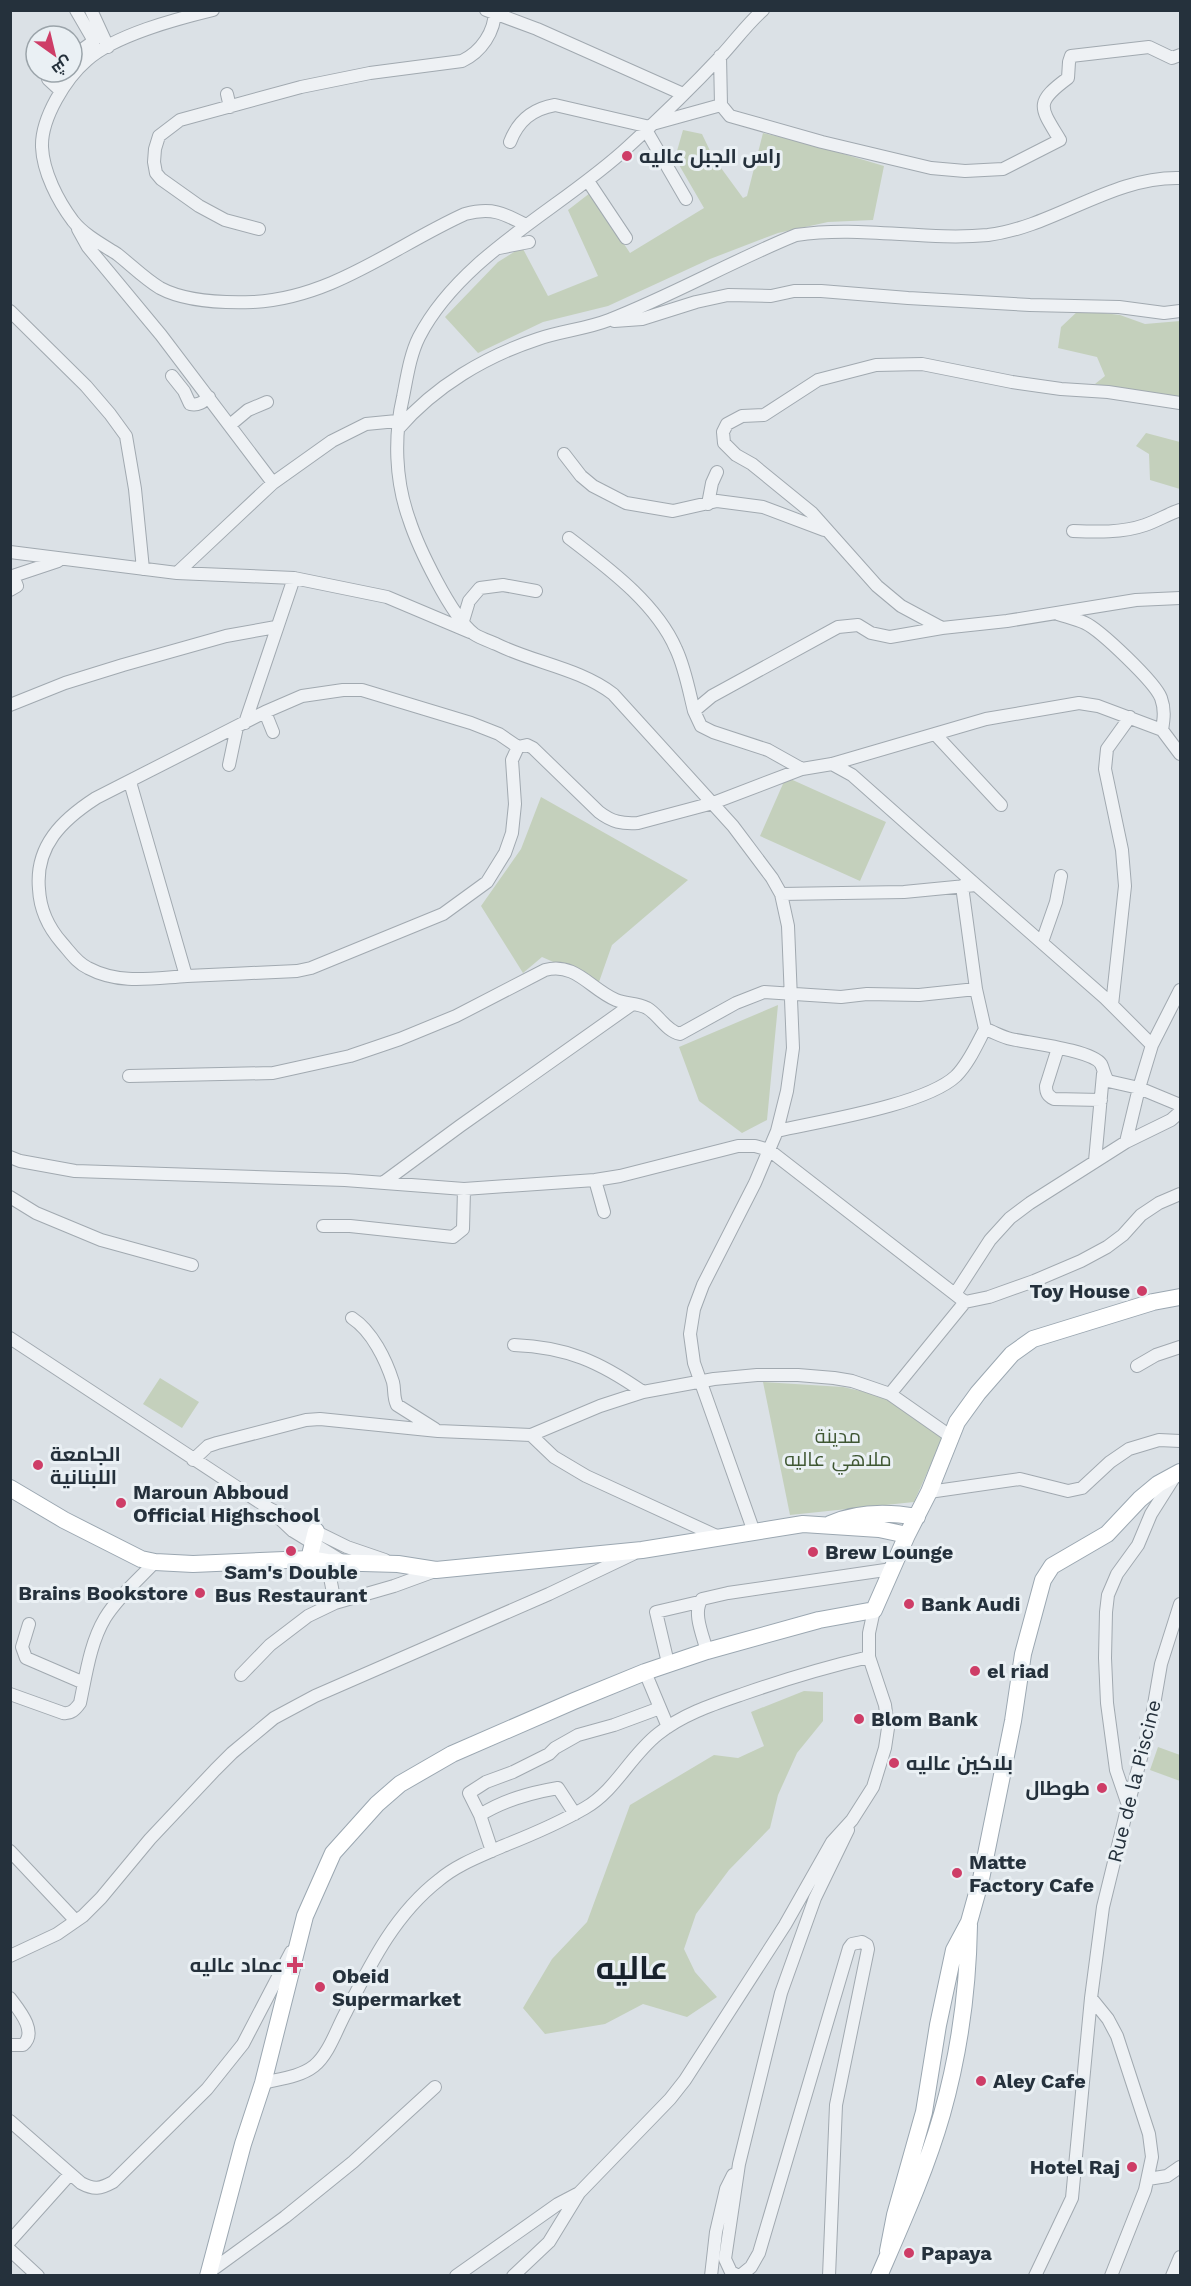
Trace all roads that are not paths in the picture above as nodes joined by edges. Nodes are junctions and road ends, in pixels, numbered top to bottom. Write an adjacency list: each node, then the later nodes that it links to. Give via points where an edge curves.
1 (76, 10): 7 (street, via 94,41)
2 (91, 10): 6 (street)
3 (213, 10): 6 (street)
4 (763, 10): 9 (street)
5 (492, 12): 12 (street); 21 (street, via 484,44 462,61 370,73 229,101 180,120 159,136 154,148 156,173 199,206 225,220)
6 (108, 47): 11 (street, via 87,60)
7 (84, 48)
8 (1180, 55): 13 (street, via 1172,58 1149,47 1071,56 1068,78 1048,93 1044,102 1044,114 1060,140 1003,169 931,168 730,116)
9 (720, 57): 12 (street); 13 (street)
10 (54, 84): 11 (street)
11 (62, 91): 19 (street, via 46,124 42,145 53,188)
12 (683, 94): 14 (street)
13 (722, 105): 14 (street)
14 (650, 127): 15 (street, via 555,105 525,119 516,127); 17 (street); 18 (street)
15 (510, 142)
16 (1180, 178): 27 (street, via 1098,196 1020,229 988,234 941,237 858,230 796,235)
17 (588, 181): 20 (street); 22 (street)
18 (686, 199)
19 (74, 223): 20 (street, via 159,287 177,295 227,302 256,302 329,285 465,214 482,209); 29 (street, via 88,247)
20 (526, 225): 24 (street)
21 (259, 230)
22 (626, 238)
23 (529, 242): 24 (street)
24 (498, 248): 33 (street, via 456,287 423,330 410,364)
25 (10, 311): 44 (street, via 86,386 126,436)
26 (1180, 311): 27 (street, via 794,291 771,296 728,295 642,319)
27 (606, 321): 33 (street, via 540,338 486,359)
28 (172, 376): 29 (street, via 190,404 200,404)
29 (209, 397): 32 (street)
30 (267, 402): 32 (street, via 248,410)
31 (1180, 403): 39 (street, via 1012,382 922,364 876,365 818,380 764,415 742,416 727,424 723,432 728,447 813,513)
32 (230, 425): 36 (street)
33 (398, 425): 36 (street, via 386,421 366,424 332,441); 52 (street, via 400,481 411,525 432,571)
34 (564, 454): 37 (street, via 587,481 626,504 674,512)
35 (717, 472): 37 (street)
36 (273, 483): 45 (street)
37 (708, 504): 39 (street, via 717,501 763,507)
38 (1180, 510): 40 (street, via 1131,529)
39 (828, 531): 54 (street, via 877,586 901,606)
40 (1073, 531)
41 (569, 538): 57 (street, via 612,571 665,628 677,651)
42 (10, 552): 43 (street)
43 (64, 559): 44 (street); 46 (street)
44 (143, 569): 45 (street)
45 (177, 573): 47 (street)
46 (12, 577): 48 (street, via 17,586)
47 (294, 578): 53 (street); 55 (street, via 387,597)
48 (10, 590)
49 (536, 591): 52 (street, via 503,585 480,588 469,601)
50 (1180, 598): 51 (street, via 1136,600)
51 (1054, 613): 54 (street); 61 (street, via 1085,623 1102,634 1146,678 1160,695)
52 (463, 621): 55 (street)
53 (276, 627): 56 (street, via 226,636 123,665); 60 (street)
54 (942, 628): 57 (street, via 890,637 858,625 838,627 712,696)
55 (474, 634): 70 (street, via 600,684 614,694)
56 (10, 705)
57 (694, 711): 68 (street, via 701,726 768,750)
58 (265, 712): 60 (street); 62 (street); 64 (street, via 302,696 362,690 471,723)
59 (1130, 717): 61 (street); 63 (street, via 1079,703 986,719); 82 (street, via 1107,749 1105,769 1122,850 1125,886)
60 (241, 725): 67 (street); 69 (street)
61 (1162, 730): 65 (street)
62 (273, 732)
63 (935, 734): 66 (street); 71 (street)
64 (518, 747): 70 (street, via 527,746 539,752 599,812 616,822 638,823); 77 (street, via 512,760 515,813 505,853 487,882 443,914 311,968)
65 (1180, 754)
66 (832, 764): 68 (street); 73 (street, via 852,775)
67 (229, 765)
68 (802, 769): 70 (street)
69 (130, 782): 77 (street); 77 (street, via 96,798 57,828 38,871 43,912 54,934 87,968 131,980)
70 (712, 803): 75 (street)
71 (1001, 804)
72 (1061, 876): 76 (street)
73 (976, 885): 74 (street); 76 (street)
74 (962, 886): 75 (street, via 904,892); 78 (street)
75 (781, 894): 80 (street, via 788,926)
76 (1042, 942): 82 (street)
77 (186, 976)
78 (976, 989): 80 (street, via 919,995); 83 (street)
79 (1180, 990): 84 (street)
80 (790, 995): 81 (street, via 764,992 752,996 680,1034 649,1009); 92 (street, via 793,1048)
81 (631, 1005): 87 (street, via 614,999 571,971 555,967 456,1016 350,1056 273,1074); 98 (street)
82 (1112, 1005): 84 (street)
83 (985, 1029): 85 (street); 92 (street, via 965,1065 938,1090 869,1111)
84 (1152, 1045): 88 (street)
85 (1058, 1047): 86 (street, via 1093,1057 1101,1064); 89 (street, via 1046,1086 1049,1097)
86 (1103, 1074): 88 (street, via 1108,1081); 89 (street)
87 (129, 1076)
88 (1139, 1088): 90 (street); 93 (street)
89 (1101, 1100): 96 (street)
90 (1180, 1105)
91 (1180, 1113): 93 (street)
92 (777, 1131): 94 (street)
93 (1126, 1142): 96 (street)
94 (769, 1150): 97 (street, via 738,1146); 106 (street); 112 (street, via 694,1309 690,1334)
95 (10, 1157): 98 (street, via 75,1171)
96 (1095, 1161): 106 (street, via 1010,1218 990,1240)
97 (595, 1180): 99 (street); 102 (street)
98 (384, 1182): 99 (street)
99 (464, 1189): 103 (street, via 463,1229 453,1237)
100 (1180, 1194): 106 (street, via 1141,1215 1107,1248 989,1297)
101 (10, 1197): 104 (street, via 36,1213 100,1240)
102 (604, 1212)
103 (323, 1226)
104 (192, 1265)
105 (1180, 1297): 117 (main road, via 1095,1319 1027,1343 984,1386)
106 (960, 1298): 114 (street)
107 (352, 1318): 115 (street, via 365,1328 377,1348 392,1378 397,1405)
108 (10, 1338): 119 (street)
109 (514, 1345): 113 (street, via 573,1353)
110 (1180, 1347): 111 (street)
111 (1137, 1366)
112 (700, 1382): 113 (street); 114 (street, via 798,1375 852,1381); 125 (street)
113 (643, 1392): 116 (street)
114 (890, 1394): 117 (street)
115 (438, 1431): 116 (street); 119 (street, via 306,1420 208,1446)
116 (531, 1435): 127 (street, via 554,1457 586,1476)
117 (950, 1436): 122 (main road)
118 (1180, 1441): 122 (street, via 1159,1440 1129,1449 1082,1488 1068,1491 1011,1479)
119 (193, 1460): 128 (street, via 270,1509)
120 (1179, 1472): 151 (street, via 1151,1514 1138,1545 1108,1595 1107,1703 1116,1770); 158 (main road, via 1140,1499 1107,1533 1052,1566 1043,1580 1023,1654 997,1806)
121 (10, 1488): 130 (main road, via 125,1552)
122 (929, 1492): 123 (main road)
123 (917, 1517): 124 (main road); 126 (main road)
124 (880, 1521): 125 (main road, via 844,1518 829,1524); 126 (main road)
125 (754, 1532): 127 (main road)
126 (907, 1535): 134 (main road)
127 (722, 1539): 129 (main road)
128 (313, 1544): 130 (main road, via 193,1564); 131 (main road); 132 (street); 133 (street, via 346,1546)
129 (642, 1550): 135 (main road); 157 (street, via 274,1718 232,1753)
130 (155, 1562): 147 (street, via 105,1619)
131 (327, 1562): 132 (main road); 137 (street)
132 (346, 1563): 133 (main road)
133 (398, 1564): 135 (main road)
134 (892, 1569): 136 (street, via 728,1593); 139 (main road)
135 (436, 1570): 137 (street)
136 (699, 1602): 142 (street); 144 (street, via 656,1612)
137 (335, 1603): 146 (street, via 286,1632)
138 (1180, 1604): 141 (street, Rue de la Piscine)
139 (874, 1610): 142 (main road, via 819,1620); 143 (street, via 868,1633)
140 (30, 1624): 147 (street, via 22,1647 26,1658)
141 (1176, 1630): 151 (street, Rue de la Piscine, via 1161,1664 1151,1722)
142 (707, 1651): 144 (main road)
143 (869, 1657): 150 (street, via 784,1679 704,1707); 154 (street, via 885,1705 888,1728 873,1787)
144 (668, 1663): 145 (main road)
145 (645, 1672): 149 (street); 159 (main road, via 452,1754 400,1784 333,1853)
146 (241, 1675)
147 (84, 1683): 148 (street, via 80,1703 69,1713)
148 (10, 1694)
149 (660, 1708): 150 (street); 153 (street, via 578,1735 540,1759 486,1782 469,1793)
150 (668, 1727): 152 (street, via 642,1748 604,1794)
151 (1128, 1805): 162 (street, Rue de la Piscine, via 1103,1907)
152 (575, 1814): 153 (street, via 558,1788 499,1804); 156 (street)
153 (480, 1815): 156 (street)
154 (852, 1820): 169 (street, via 815,1898 781,1993); 173 (street, via 832,1842 785,1925 685,2080)
155 (10, 1851): 157 (street)
156 (492, 1851): 166 (street, via 439,1880 398,1920 319,2061 302,2073)
157 (76, 1921): 160 (street)
158 (969, 1922): 163 (main road, via 954,1950); 164 (main road)
159 (298, 1938): 166 (main road); 171 (street, via 243,2044 187,2110 101,2189 90,2188)
160 (10, 1956)
161 (10, 1998): 165 (street, via 29,2033 23,2045)
162 (1091, 1998): 172 (street, via 1113,2027 1136,2091 1151,2145); 185 (street, Rue de la Piscine, via 1072,2198)
163 (938, 2025): 164 (main road); 177 (main road, via 924,2112)
164 (959, 2027): 177 (main road, via 942,2114)
165 (10, 2044)
166 (263, 2083): 178 (main road)
167 (435, 2086): 178 (street, via 352,2162)
168 (10, 2121): 171 (street)
169 (739, 2164): 182 (street, via 726,2189); 183 (street, via 725,2259 731,2272)
170 (1180, 2168): 172 (street, via 1167,2176)
171 (70, 2174): 174 (street)
172 (1148, 2179): 186 (street)
173 (579, 2193): 180 (street); 181 (street, via 549,2242)
174 (10, 2241)
175 (10, 2250): 179 (street)
176 (1180, 2257): 187 (street)
177 (885, 2266)
178 (208, 2274)
179 (38, 2276)
180 (456, 2276)
181 (513, 2276)
182 (711, 2276)
183 (740, 2276): 184 (street, via 759,2253 849,1948 862,1941 868,1949 836,2105)
184 (829, 2276)
185 (1035, 2276)
186 (1111, 2276)
187 (1172, 2276)

